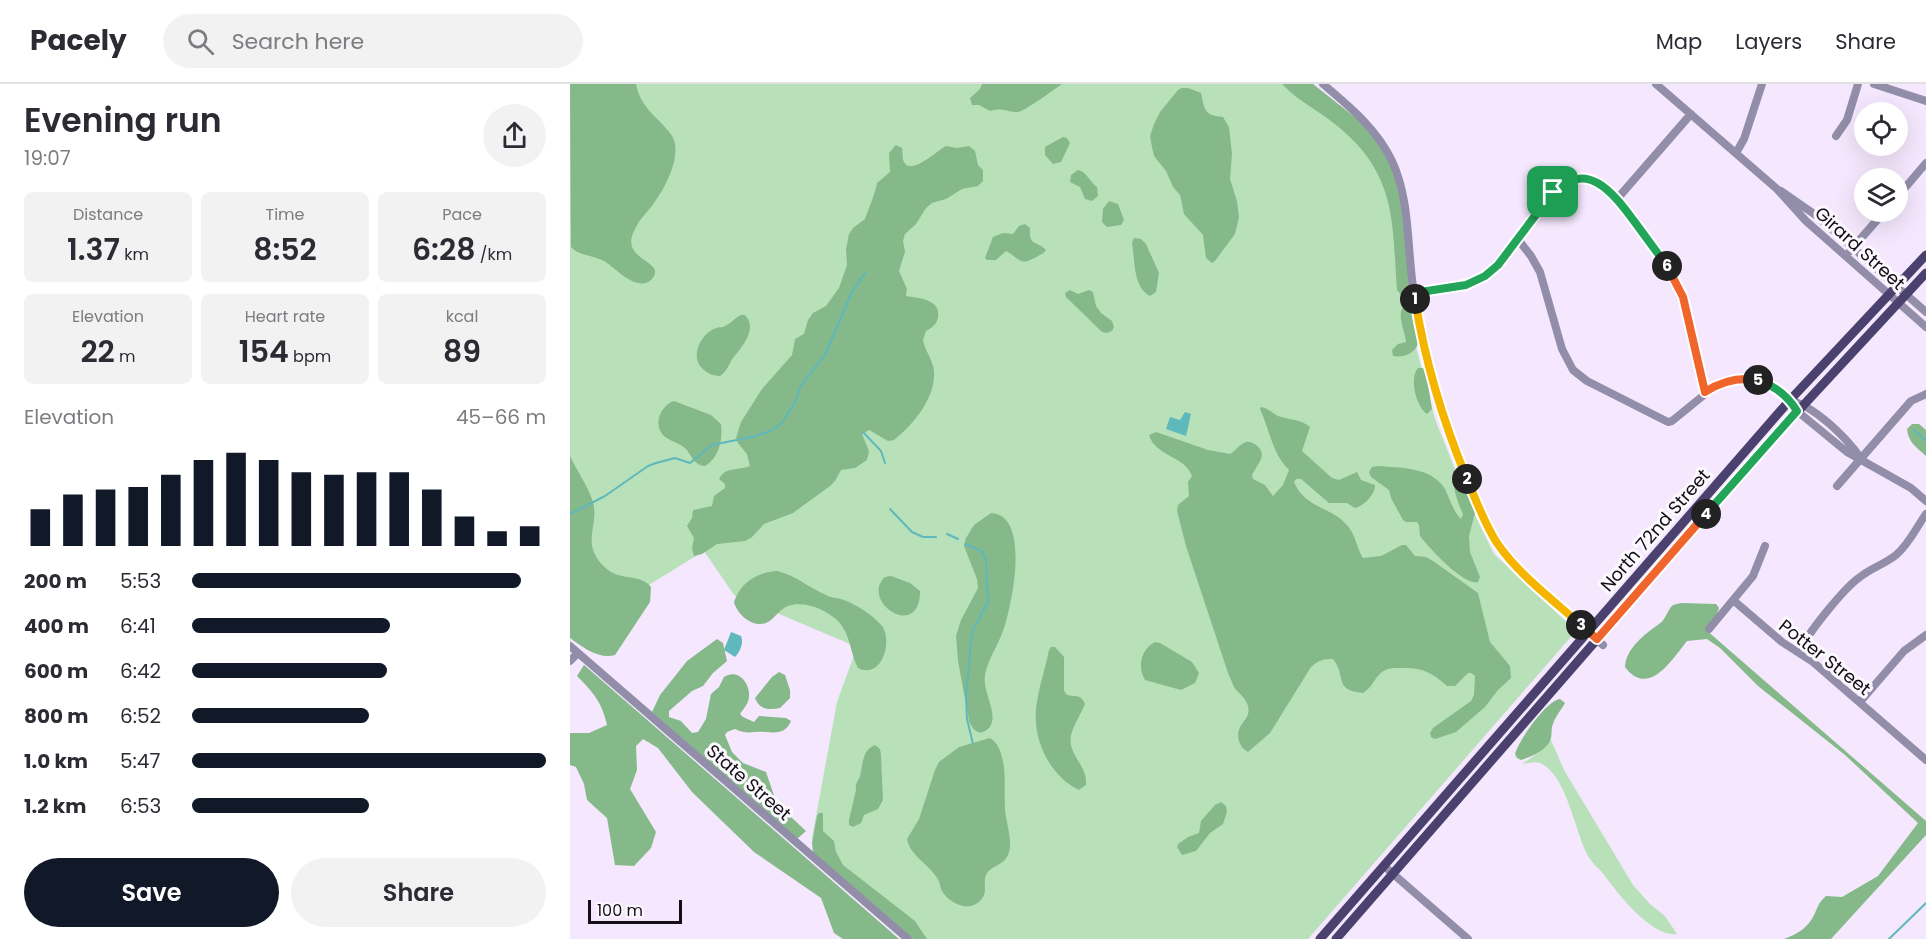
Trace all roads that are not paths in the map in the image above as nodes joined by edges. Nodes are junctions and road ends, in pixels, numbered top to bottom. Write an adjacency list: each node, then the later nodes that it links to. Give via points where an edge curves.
1 (1323, 84): 21 (street, via 1368,125 1393,162 1405,209)
2 (1762, 84): 9 (street)
3 (1858, 84): 8 (street, via 1847,120)
4 (1874, 84): 6 (street)
5 (1661, 85): 7 (street, Girard Street)
6 (1926, 101)
7 (1690, 114): 9 (street, Girard Street); 13 (street)
8 (1836, 136)
9 (1736, 153): 12 (street, Girard Street)
10 (1926, 163): 11 (street)
11 (1908, 184)
12 (1777, 189): 16 (street, Girard Street, via 1807,208); 18 (street, Girard Street)
13 (1617, 199): 15 (street, via 1591,180 1569,181 1553,192); 27 (street, via 1679,287)
14 (1875, 222): 16 (street)
15 (1517, 238): 21 (street, via 1498,265 1479,280); 27 (street, via 1540,272 1562,349 1573,370 1666,422)
16 (1853, 248): 18 (street); 20 (street, Girard Street)
17 (1926, 255): 20 (main road, North 72nd Street)
18 (1846, 256): 23 (street, Girard Street)
19 (1926, 273): 22 (main road, North 72nd Street)
20 (1898, 286): 22 (street, Girard Street); 23 (main road, North 72nd Street)
21 (1414, 293): 38 (street, via 1436,398 1489,530 1514,564)
22 (1906, 294): 24 (main road, North 72nd Street); 25 (street, Girard Street)
23 (1890, 295): 24 (street, Girard Street); 29 (main road, North 72nd Street)
24 (1899, 303): 26 (street, Girard Street); 30 (main road, North 72nd Street)
25 (1926, 312)
26 (1926, 327)
27 (1705, 392): 29 (street, via 1730,381 1749,379 1771,386)
28 (1925, 394): 31 (street, via 1911,401)
29 (1790, 400): 30 (street); 38 (main road, North 72nd Street)
30 (1800, 407): 31 (street, via 1838,446); 40 (main road, North 72nd Street)
31 (1861, 459): 32 (street); 33 (street)
32 (1837, 486)
33 (1926, 501)
34 (1926, 514): 42 (street, via 1896,555 1851,585 1807,636)
35 (1765, 546): 36 (street, via 1753,576)
36 (1733, 600): 37 (street); 42 (street, Potter Street)
37 (1709, 629)
38 (1589, 632): 40 (street); 47 (main road, North 72nd Street)
39 (1926, 635): 45 (street, via 1904,651)
40 (1600, 642): 48 (main road, North 72nd Street)
41 (570, 646): 43 (street, State Street)
42 (1799, 652): 45 (street, Potter Street)
43 (578, 653): 44 (street); 49 (street, State Street)
44 (570, 661)
45 (1860, 702): 46 (street, Potter Street)
46 (1926, 760)
47 (1384, 866): 48 (street); 50 (main road, North 72nd Street)
48 (1393, 874): 51 (main road, North 72nd Street); 52 (street)
49 (908, 939)
50 (1320, 939)
51 (1336, 939)
52 (1468, 939)

